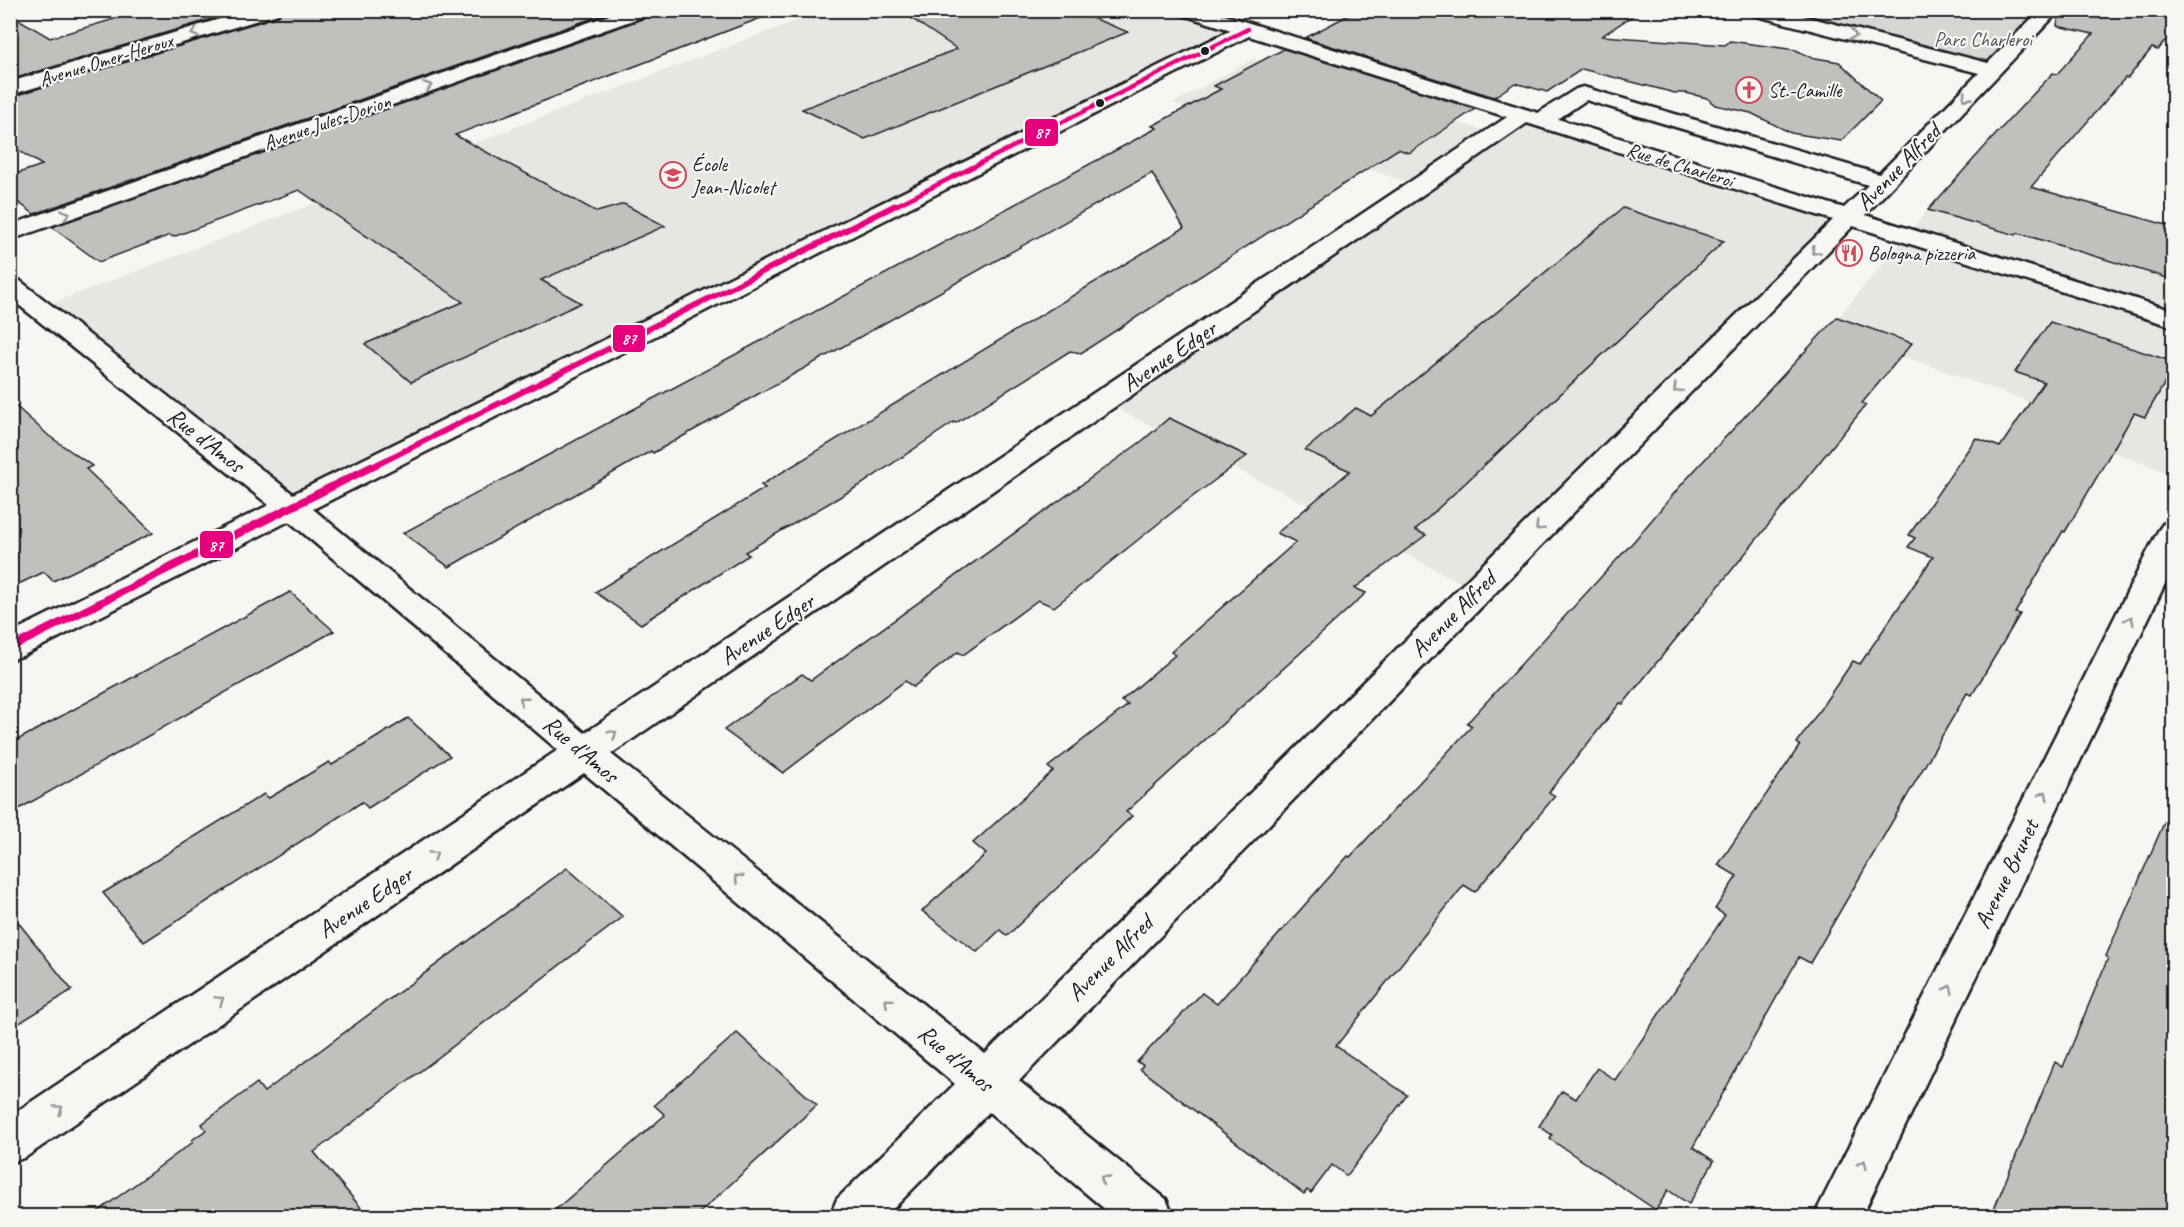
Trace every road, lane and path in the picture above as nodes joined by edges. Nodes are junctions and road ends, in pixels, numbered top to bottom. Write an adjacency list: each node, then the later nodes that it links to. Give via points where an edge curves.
1 (271, 10): 8 (street, Avenue Omer-Heroux, one-way to 8)
2 (643, 10): 12 (street, Avenue Jules-Dorion, one-way to 2)
3 (1187, 10): 6 (street, Rue de Charleroi)
4 (1756, 10): 7 (street, one-way to 7)
5 (2051, 10): 7 (street, Avenue Alfred)
6 (1248, 29): 9 (street, Rue de Charleroi); 15 (street)
7 (1992, 70): 10 (street, Avenue Alfred, one-way to 10)
8 (10, 88)
9 (1532, 119): 10 (street, Avenue Edger, via 1583,93); 11 (street, Rue de Charleroi); 18 (street, Avenue Edger, one-way to 9)
10 (1883, 182): 11 (street, Avenue Alfred)
11 (1849, 217): 14 (street, Rue de Charleroi); 19 (street, Avenue Alfred, one-way to 19)
12 (10, 233)
13 (10, 285): 15 (street, Rue d'Amos)
14 (2174, 319)
15 (293, 508): 17 (street); 18 (street, Rue d'Amos, one-way to 15)
16 (2174, 531): 23 (street, Avenue Brunet, one-way to 16)
17 (10, 648)
18 (585, 753): 19 (street, Rue d'Amos, one-way to 18); 20 (street, Avenue Edger, one-way to 18)
19 (986, 1083): 21 (street, Avenue Alfred); 22 (street, Rue d'Amos, one-way to 19)
20 (10, 1142)
21 (854, 1216)
22 (1149, 1216)
23 (1838, 1216)

